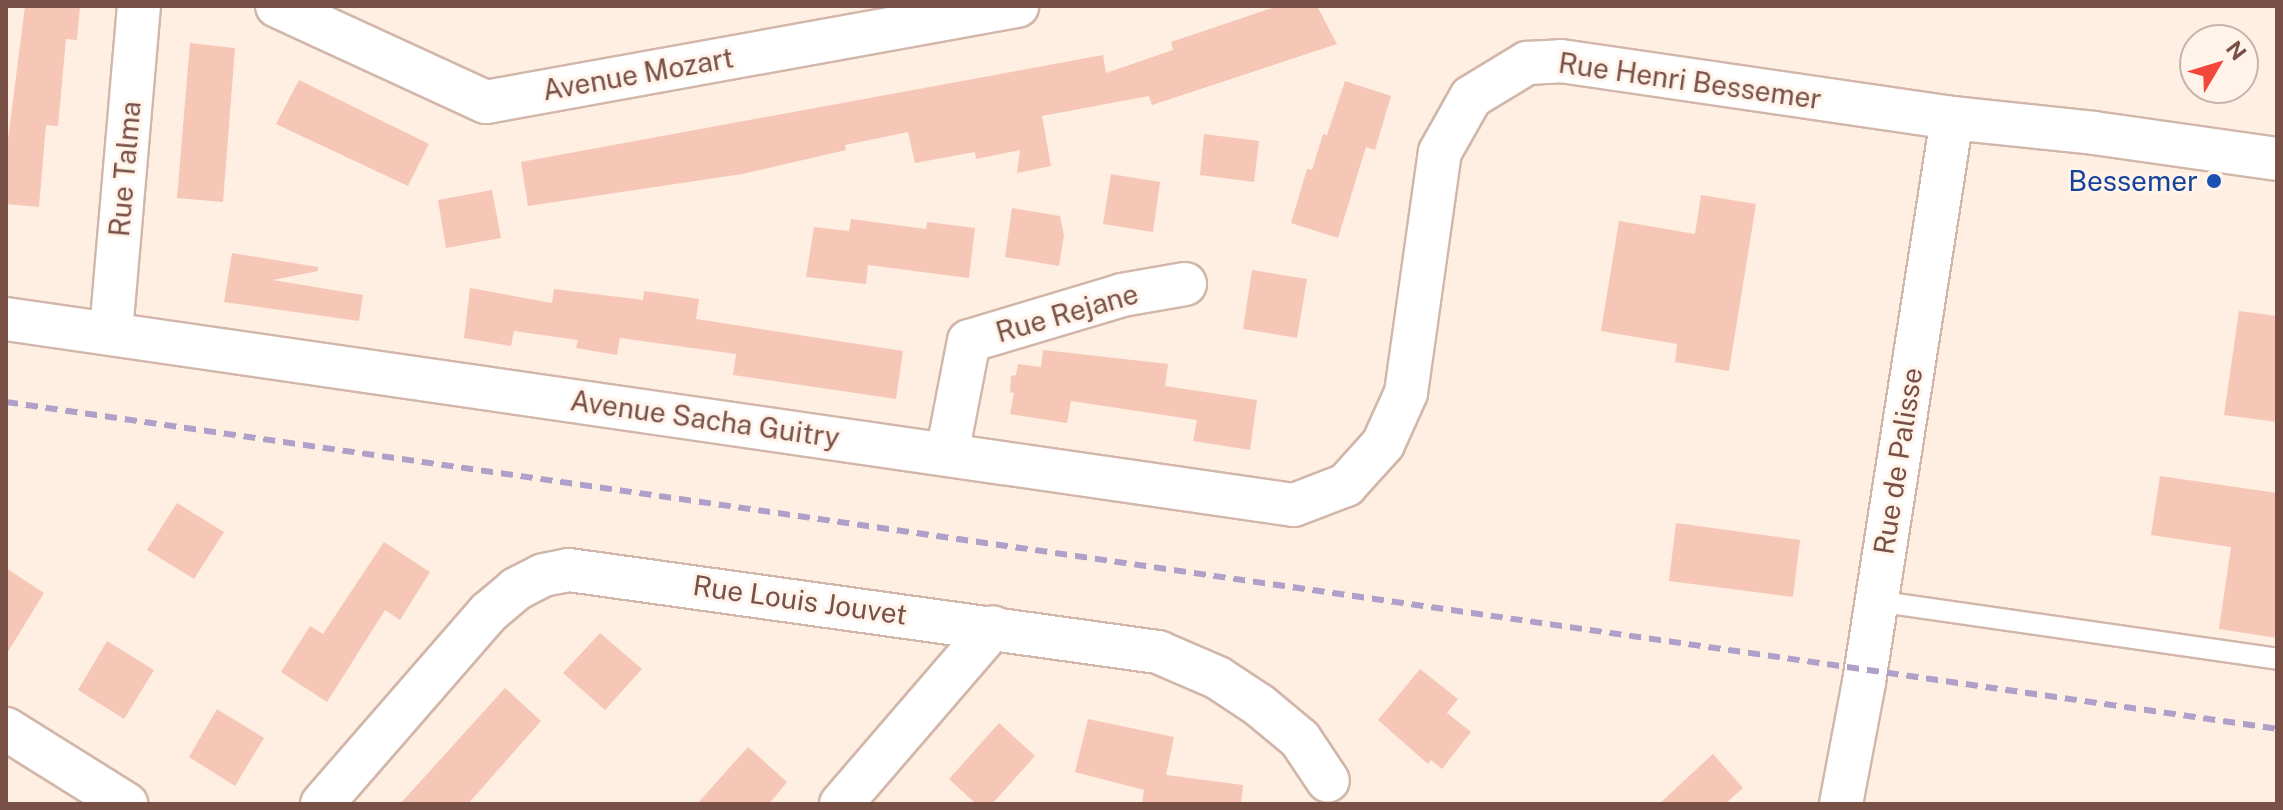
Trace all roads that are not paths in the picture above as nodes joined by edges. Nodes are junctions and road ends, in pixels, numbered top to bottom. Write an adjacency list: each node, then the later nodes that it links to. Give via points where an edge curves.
1 (139, 6): 8 (street, Rue Talma)
2 (277, 6): 3 (street, Avenue Mozart, via 486,102)
3 (995, 8)
4 (1952, 118): 5 (street, Rue Henri Bessemer); 9 (street, Rue Henri Bessemer, via 1561,61 1527,63 1471,97 1440,152 1406,393); 11 (street, Rue de Palisse)
5 (2277, 159)
6 (1185, 284): 10 (street, Rue Rejane, via 1122,295 969,341)
7 (6, 319): 8 (street, Avenue Sacha Guitry)
8 (111, 332): 10 (street, Avenue Sacha Guitry)
9 (1383, 444): 10 (street, Avenue Sacha Guitry, via 1346,485 1294,505)
10 (947, 454)
11 (1876, 601): 13 (lane); 19 (street, Rue de Palisse)
12 (993, 627): 15 (street, Rue Louis Jouvet, via 1158,652 1218,678 1300,739); 17 (street, Rue Louis Jouvet, via 605,573 569,570 543,575 489,612); 18 (street)
13 (2277, 659)
14 (6, 729): 16 (street)
15 (1328, 781)
16 (126, 804)
17 (322, 804)
18 (841, 804)
19 (1841, 804)

